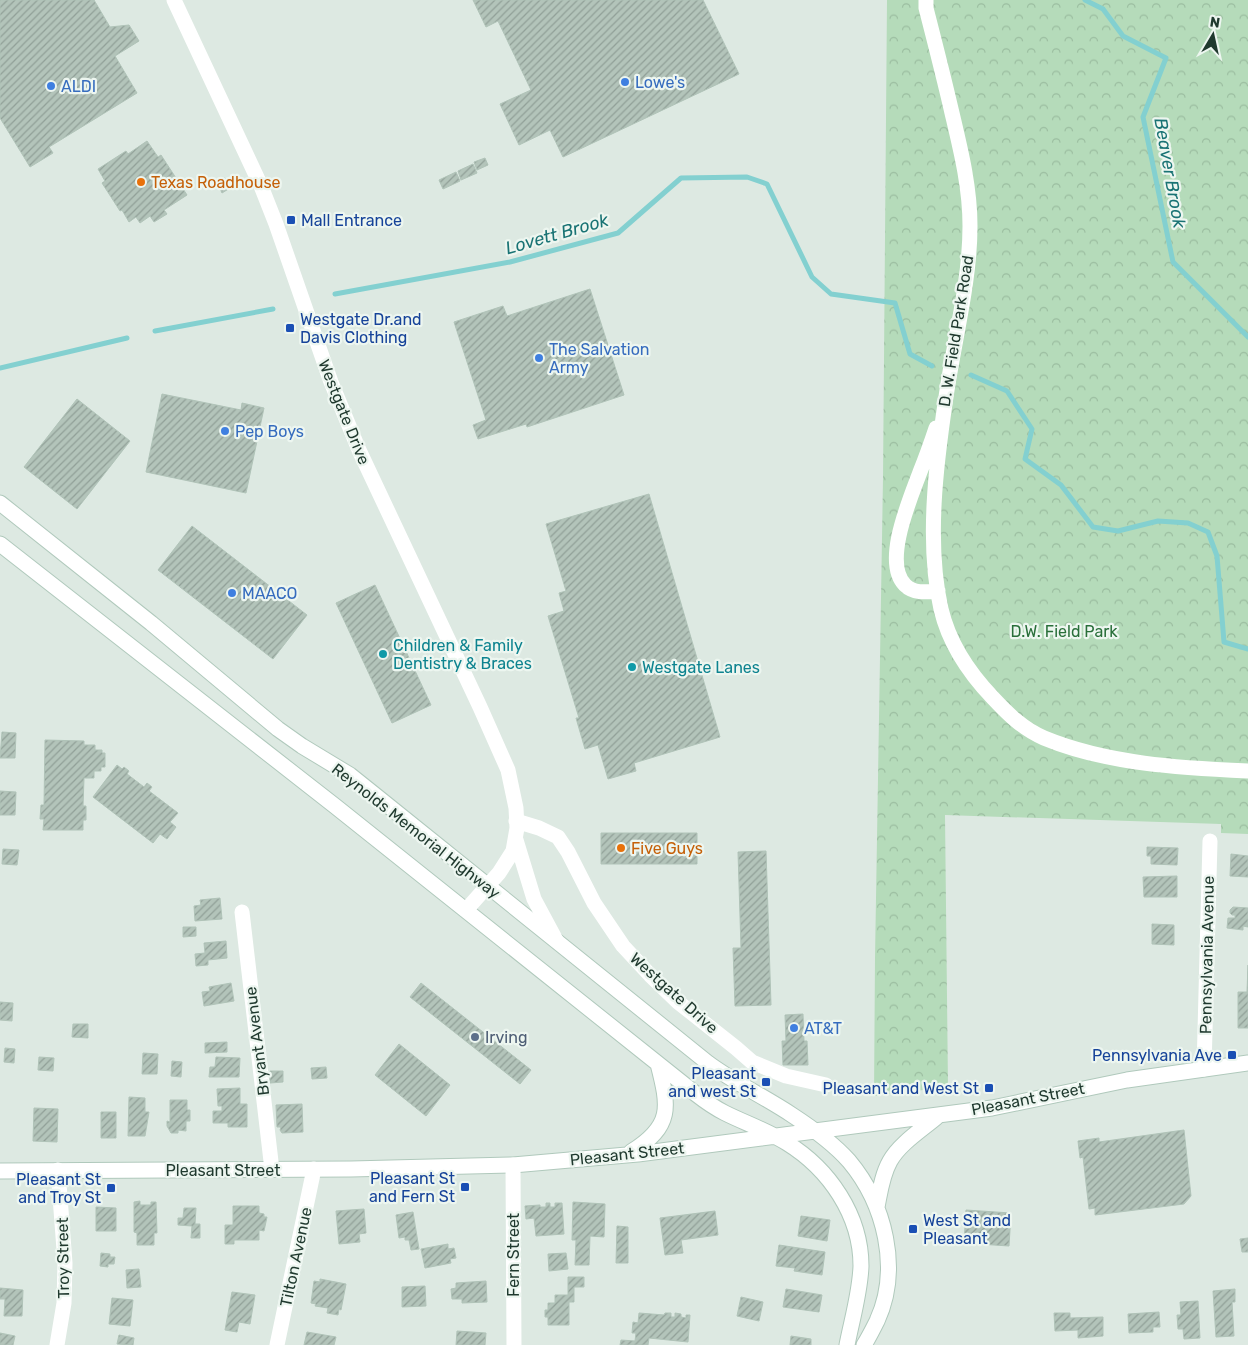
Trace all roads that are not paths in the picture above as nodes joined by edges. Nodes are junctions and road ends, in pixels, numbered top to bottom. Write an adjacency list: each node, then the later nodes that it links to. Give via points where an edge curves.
1 (174, 0): 8 (street, Westgate Drive, via 261,186 330,382 358,450 504,758 514,795)
2 (926, 0): 3 (street, D. W. Field Park Road, via 964,162 969,205 967,268)
3 (946, 393): 6 (street, D. W. Field Park Road, via 935,516); 6 (street, via 906,509 897,554 897,566 905,585 920,592)
4 (0, 503): 11 (street, Reynolds Memorial Highway, via 278,729 350,775)
5 (0, 544): 12 (street, Reynolds Memorial Highway)
6 (938, 590): 7 (street, D. W. Field Park Road, via 947,627 982,686 1014,720 1042,737 1079,750 1136,762)
7 (1248, 771)
8 (516, 821): 9 (street, Westgate Drive); 18 (street, Westgate Drive, via 558,837 614,933 636,961 678,1002 752,1062 786,1076)
9 (516, 840): 11 (street, Westgate Drive, via 504,867); 14 (street, via 534,899)
10 (1210, 841): 17 (street, Pennsylvania Avenue)
11 (488, 886): 12 (street, Westgate Drive); 14 (street, Reynolds Memorial Highway)
12 (466, 910): 16 (street, Reynolds Memorial Highway)
13 (242, 912): 26 (street, Bryant Avenue)
14 (557, 942): 20 (street, Reynolds Memorial Highway, via 708,1063)
15 (1248, 1063): 17 (street, Pleasant Street)
16 (658, 1064): 21 (street, Reynolds Memorial Highway, via 710,1104); 22 (street, via 665,1093 664,1118 651,1139)
17 (1204, 1069): 19 (street, Pleasant Street)
18 (826, 1085)
19 (938, 1115): 20 (street, Pleasant Street); 28 (street, via 890,1161)
20 (814, 1131): 21 (street, Pleasant Street); 28 (street, Reynolds Memorial Highway, via 849,1161)
21 (774, 1136): 22 (street, Pleasant Street); 32 (street, Reynolds Memorial Highway, via 804,1155 823,1174 841,1197 853,1222 860,1252 860,1274)
22 (628, 1154): 23 (street, Pleasant Street)
23 (512, 1165): 24 (street, Pleasant Street); 31 (street, Fern Street)
24 (314, 1169): 26 (street, Pleasant Street); 30 (street, Tilton Avenue)
25 (58, 1170): 26 (street, Pleasant Street); 27 (street, Pleasant Street); 29 (street, Troy Street, via 65,1273)
26 (272, 1170)
27 (0, 1171)
28 (877, 1207): 33 (street, Reynolds Memorial Highway, via 886,1239 888,1279 880,1314)
29 (57, 1345)
30 (277, 1345)
31 (514, 1345)
32 (847, 1345)
33 (864, 1345)

